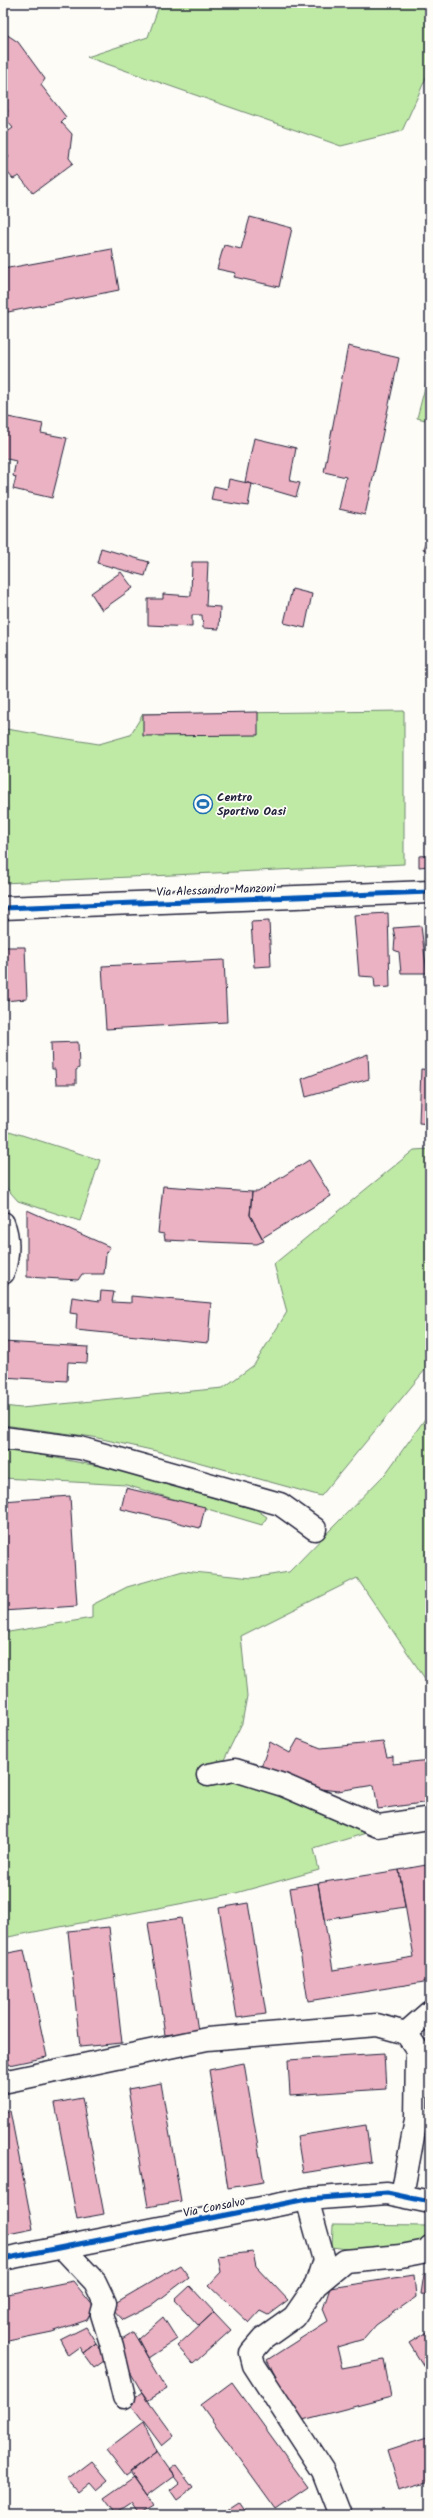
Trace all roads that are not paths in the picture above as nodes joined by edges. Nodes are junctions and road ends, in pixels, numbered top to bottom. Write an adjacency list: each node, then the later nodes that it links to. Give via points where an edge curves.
1 (430, 892): 2 (street, Via Alessandro Manzoni)
2 (3, 908)
3 (3, 1224): 4 (street, via 6,1230 8,1255)
4 (3, 1273)
5 (3, 1438): 6 (street, via 80,1448 280,1504)
6 (315, 1529)
7 (208, 1775): 8 (street, via 235,1770 283,1786 378,1826)
8 (430, 1818)
9 (430, 2012): 10 (street)
10 (406, 2033): 11 (street, via 377,2025 207,2039); 12 (street, via 417,2049 416,2120)
11 (3, 2082)
12 (402, 2195): 13 (street, Via Consalvo, via 387,2193); 14 (street, Via Consalvo)
13 (307, 2199): 16 (street, Via Consalvo); 18 (street, via 324,2260)
14 (430, 2202)
15 (430, 2247): 18 (street, via 427,2251 401,2256 345,2260)
16 (63, 2248): 17 (street, Via Consalvo); 19 (street, via 95,2282 105,2303 96,2318 112,2346)
17 (3, 2259)
18 (316, 2285): 20 (street, via 294,2317 263,2339 252,2352 254,2365 323,2471)
19 (124, 2397)
20 (340, 2515)

